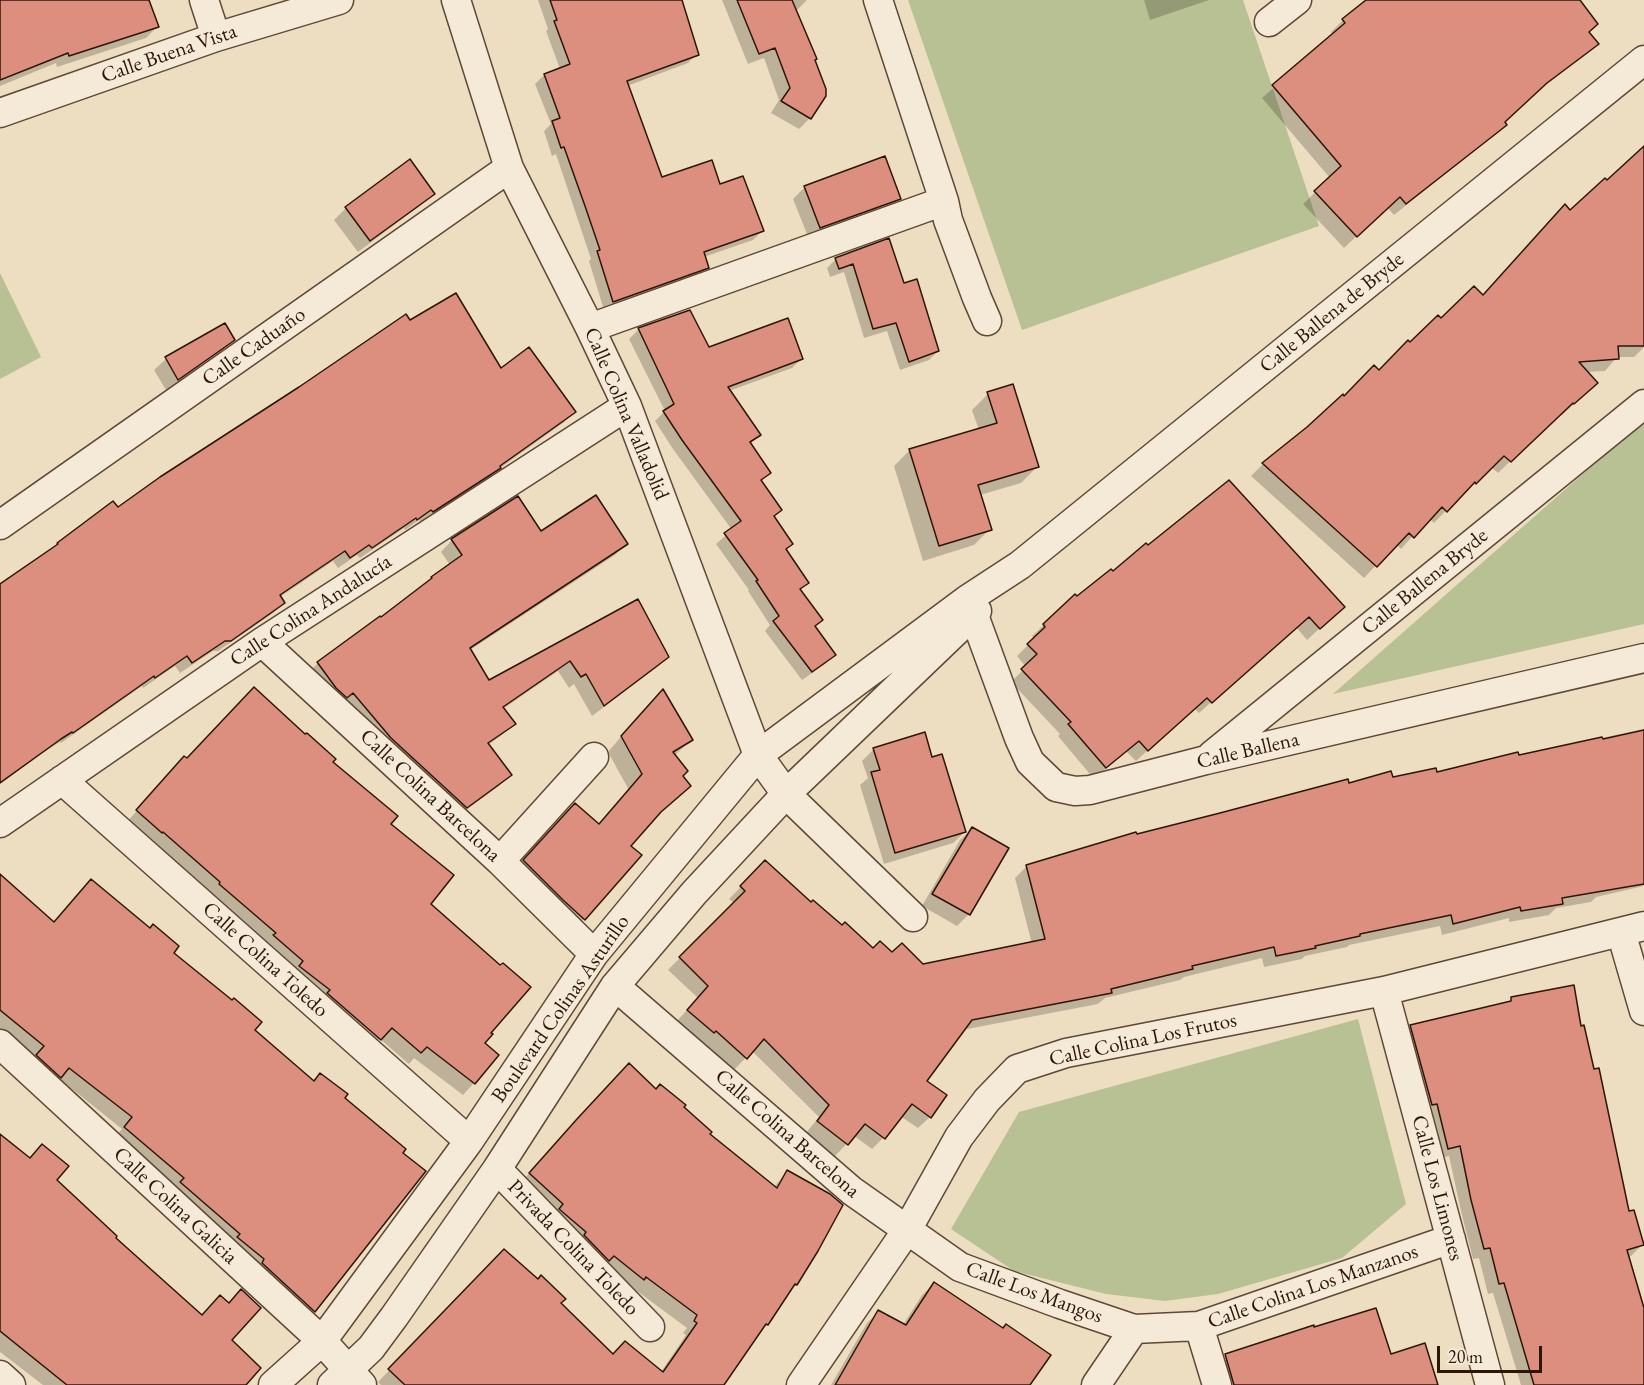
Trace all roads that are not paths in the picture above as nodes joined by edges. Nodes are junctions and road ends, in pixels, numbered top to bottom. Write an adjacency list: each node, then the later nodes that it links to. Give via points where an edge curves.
1 (204, 0): 7 (street)
2 (339, 0): 7 (street, Calle Buena Vista)
3 (456, 0): 10 (street, Calle Colina Valladolid)
4 (878, 0): 11 (street)
5 (1297, 0): 6 (street)
6 (1269, 22)
7 (216, 37): 9 (street, Calle Buena Vista)
8 (1644, 60): 17 (street, Calle Ballena de Bryde)
9 (0, 113)
10 (509, 168): 13 (street, Calle Colina Valladolid); 16 (street, Calle Caduaño)
11 (944, 201): 12 (street); 13 (street)
12 (987, 321)
13 (590, 328): 15 (street, Calle Colina Valladolid)
14 (1644, 404): 22 (street, Calle Ballena Bryde)
15 (627, 406): 18 (street, Calle Colina Andalucía); 20 (street, Calle Colina Valladolid)
16 (0, 525)
17 (970, 607): 20 (street, Boulevard Colinas Asturillo); 22 (street, Calle Ballena, via 1030,762 1056,787 1090,790); 24 (street, Boulevard Colinas Asturillo)
18 (262, 642): 23 (street, Calle Colina Andalucía); 26 (street, Calle Colina Barcelona)
19 (1644, 658): 22 (street, Calle Ballena)
20 (758, 755): 24 (street, Calle Colina Valladolid); 29 (street, Boulevard Colinas Asturillo)
21 (594, 757): 26 (street)
22 (1206, 760)
23 (62, 780): 25 (street, Calle Colina Andalucía); 34 (street, Calle Colina Toledo)
24 (786, 794): 27 (street, Calle Colina Valladolid); 30 (street, Boulevard Colinas Asturillo, via 694,892)
25 (0, 823)
26 (500, 861): 29 (street, Calle Colina Barcelona)
27 (913, 917)
28 (1632, 929): 31 (street, Calle Colina Los Frutos); 32 (street)
29 (594, 954): 34 (street, Boulevard Colinas Asturillo)
30 (615, 986): 35 (street, Boulevard Colinas Asturillo); 36 (street, Calle Colina Barcelona, via 852,1191)
31 (1384, 991): 36 (street, Calle Colina Los Frutos, via 1066,1053 1017,1069 959,1137); 37 (street, Calle Los Limones)
32 (1644, 1011)
33 (0, 1044): 41 (street, Calle Colina Galicia)
34 (469, 1141): 41 (street, Boulevard Colinas Asturillo)
35 (497, 1169): 39 (street, Privada Colina Toledo); 43 (street, Boulevard Colinas Asturillo)
36 (908, 1230): 40 (street, Calle Los Mangos, via 960,1267); 46 (street, Calle Colina Los Frutos)
37 (1451, 1239): 38 (street, Calle Colina Los Manzanos); 49 (street, Calle Los Limones)
38 (1199, 1326): 40 (street, Calle Colina Los Manzanos); 48 (street)
39 (650, 1327)
40 (1134, 1329): 47 (street)
41 (322, 1341): 43 (street, Calle Colina Galicia); 45 (street, Boulevard Colinas Asturillo)
42 (0, 1375): 44 (street)
43 (347, 1380)
44 (11, 1385)
45 (273, 1385)
46 (801, 1385)
47 (1096, 1385)
48 (1217, 1385)
49 (1490, 1385)

